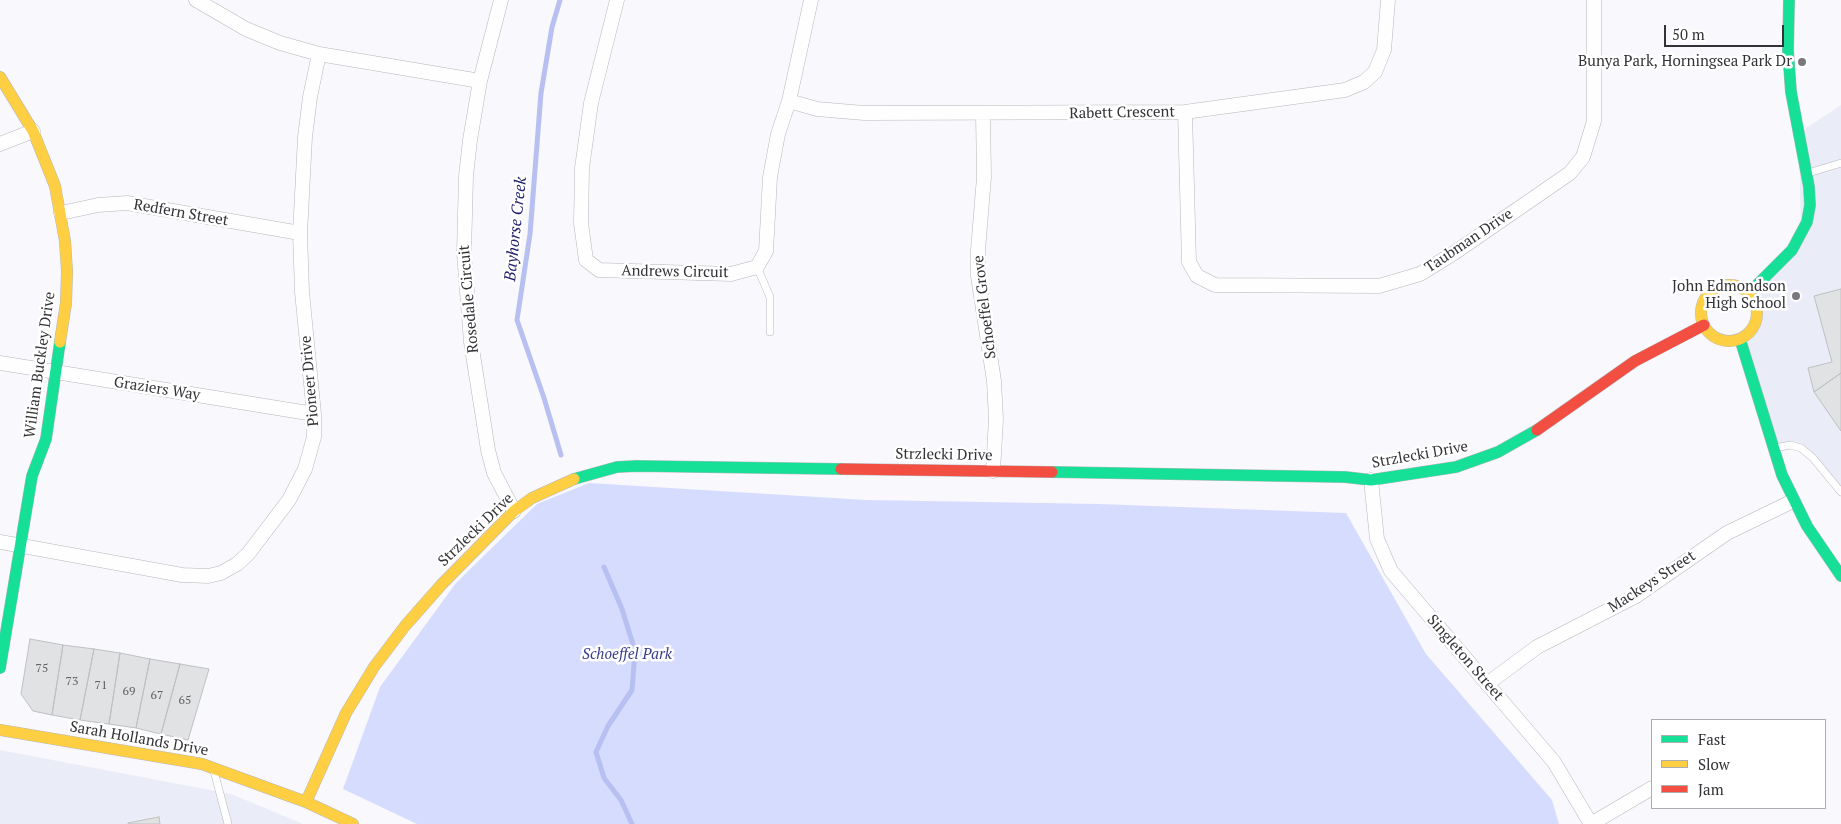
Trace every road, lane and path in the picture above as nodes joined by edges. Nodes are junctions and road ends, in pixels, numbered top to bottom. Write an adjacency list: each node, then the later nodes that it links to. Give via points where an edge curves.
1 (196, 0): 8 (street, via 246,29)
2 (501, 0): 10 (street, Rosedale Circuit)
3 (617, 0): 20 (street, Andrews Circuit, via 591,103 582,168 581,223 586,260 599,270 731,274)
4 (811, 0): 11 (street)
5 (1388, 0): 12 (street, Rabett Crescent, via 1384,50 1375,72 1364,82 1345,90)
6 (1594, 0): 12 (street, Taubman Drive, via 1594,121 1583,157 1570,172 1454,253 1420,274 1379,286 1215,285 1197,276 1189,262)
7 (1789, 0): 17 (street, via 1789,78)
8 (319, 54): 10 (street); 19 (street, Pioneer Drive, via 305,137)
9 (0, 77): 14 (street, William Buckley Drive)
10 (480, 81): 33 (street, Rosedale Circuit, via 466,176 465,287 488,450 494,473)
11 (789, 101): 13 (street, Rabett Crescent, via 832,112); 20 (street, via 778,134 770,177 766,251)
12 (1185, 112): 13 (street, Rabett Crescent)
13 (983, 114): 29 (street, Schoeffel Grove, via 984,177 978,276 994,381)
14 (33, 131): 15 (street); 18 (street, William Buckley Drive, via 50,171)
15 (0, 144)
16 (1841, 163): 17 (lane)
17 (1806, 174): 21 (street, via 1810,205 1801,238)
18 (61, 213): 19 (street, Redfern Street, via 98,204 127,204); 26 (street, William Buckley Drive, via 67,279)
19 (300, 233): 27 (street, Pioneer Drive, via 302,292)
20 (757, 267): 23 (lane, via 770,297)
21 (1748, 293): 22 (street, via 1730,285 1710,292 1703,304); 24 (street, via 1756,305 1757,317 1752,328)
22 (1704, 325): 24 (street, via 1719,339); 30 (street, Strzlecki Drive, via 1635,361 1542,427 1498,452 1456,467)
23 (770, 332)
24 (1740, 339): 28 (street)
25 (0, 363): 26 (street, Graziers Way)
26 (55, 373): 27 (street, Graziers Way); 35 (street, William Buckley Drive, via 46,439 32,476)
27 (314, 414): 35 (street, Pioneer Drive, via 310,454 298,484 248,554 221,572 208,576 182,575)
28 (1772, 449): 31 (lane, via 1790,445 1801,448); 32 (street)
29 (994, 471): 30 (street, Strzlecki Drive); 33 (street, Strzlecki Drive, via 617,467 560,484)
30 (1371, 480): 38 (street, Singleton Street, via 1377,539 1391,571)
31 (1841, 492)
32 (1794, 501): 36 (street, via 1821,549); 38 (street, Mackeys Street, via 1727,533 1636,596 1537,647)
33 (514, 511): 42 (street, Strzlecki Drive, via 442,584 374,667 346,713)
34 (0, 542): 35 (street, Pioneer Drive)
35 (22, 546): 37 (street, William Buckley Drive)
36 (1841, 576)
37 (0, 668)
38 (1488, 684): 45 (street, Singleton Street, via 1554,762)
39 (0, 730): 40 (street, Sarah Hollands Drive)
40 (213, 768): 42 (street, Sarah Hollands Drive); 43 (lane)
41 (1651, 789): 45 (street)
42 (306, 802): 44 (street, Sarah Hollands Drive)
43 (228, 824)
44 (353, 824)
45 (1591, 824)

